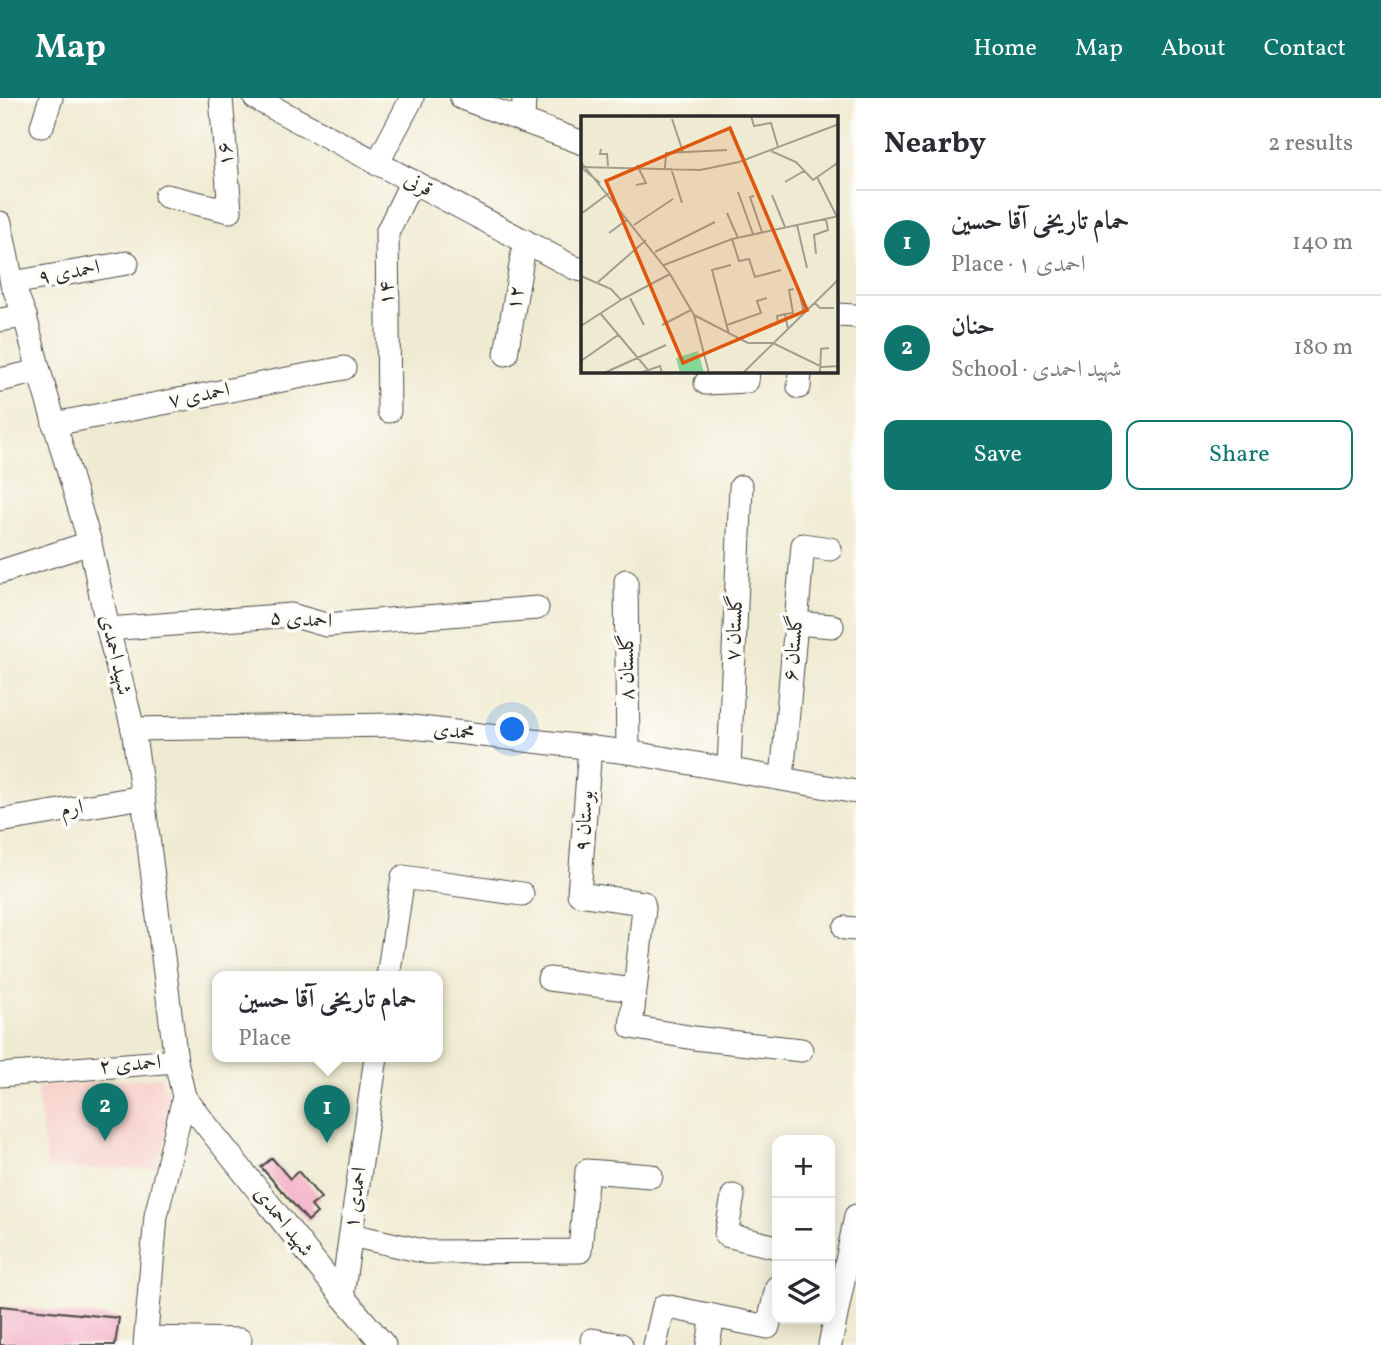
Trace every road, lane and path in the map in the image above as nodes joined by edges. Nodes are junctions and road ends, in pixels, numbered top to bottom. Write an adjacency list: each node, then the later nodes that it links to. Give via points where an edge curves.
1 (51, 98): 8 (street)
2 (221, 98): 12 (street, ۱۶, via 230,211)
3 (254, 98): 10 (street, قرنی)
4 (412, 98): 10 (street)
5 (462, 98): 7 (street)
6 (524, 98): 7 (street)
7 (523, 121): 9 (street)
8 (42, 126)
9 (581, 142)
10 (377, 164): 11 (street, قرنی)
11 (412, 181): 14 (street, قرنی); 28 (street, ۱۴, via 387,233)
12 (166, 196)
13 (0, 223): 17 (street, شهید احمدی)
14 (525, 241): 16 (street, قرنی); 22 (street, ۱۲)
15 (127, 263): 17 (street, احمدی ۹)
16 (581, 270)
17 (12, 283): 19 (street, شهید احمدی)
18 (838, 315): 20 (street)
19 (25, 316): 21 (street); 24 (street, شهید احمدی)
20 (856, 316)
21 (0, 320)
22 (506, 354)
23 (344, 368): 29 (street, احمدی ۷)
24 (38, 371): 26 (street); 29 (street, شهید احمدی)
25 (748, 373): 27 (street, via 747,381)
26 (0, 380)
27 (706, 383)
28 (389, 411)
29 (54, 424): 31 (street, شهید احمدی)
30 (741, 488): 42 (street, گلستان ۷)
31 (90, 543): 33 (street); 38 (street, شهید احمدی)
32 (830, 549): 36 (street, گلستان ۶, via 803,545)
33 (0, 572)
34 (626, 580): 41 (street, گلستان ۸)
35 (537, 608): 38 (street, احمدی ۵, via 327,625 291,615)
36 (796, 623): 37 (street); 43 (street, گلستان ۶)
37 (832, 626)
38 (107, 629): 39 (street, شهید احمدی)
39 (133, 729): 40 (street, محمدی, via 395,725); 45 (street, شهید احمدی)
40 (590, 747): 41 (street, محمدی); 50 (street, بوستان ۹, via 579,894 643,903)
41 (628, 752): 42 (street, محمدی)
42 (729, 769): 43 (street, محمدی)
43 (782, 778): 44 (street, محمدی)
44 (856, 792)
45 (144, 797): 46 (street, ارم); 52 (street, شهید احمدی)
46 (0, 821)
47 (522, 894): 48 (street, via 403,877)
48 (389, 971)
49 (549, 979): 50 (street)
50 (634, 990): 51 (street, via 631,1027)
51 (801, 1051)
52 (176, 1061): 54 (street, احمدی ۲); 55 (street, شهید احمدی)
53 (375, 1062): 59 (street, احمدی ۱)
54 (0, 1075)
55 (184, 1097): 61 (street, شهید احمدی); 66 (street, شهید احمدی, via 156,1216)
56 (651, 1176): 59 (street, via 587,1171 580,1251 427,1252)
57 (733, 1196): 60 (street, via 726,1235)
58 (856, 1216): 71 (street)
59 (351, 1235): 61 (street, احمدی ۱)
60 (772, 1246)
61 (342, 1297): 67 (street, شهید احمدی)
62 (772, 1309): 63 (street, via 768,1327)
63 (713, 1316): 69 (street, via 664,1306); 70 (street)
64 (240, 1340): 66 (street)
65 (592, 1340): 68 (street)
66 (146, 1341)
67 (384, 1345)
68 (621, 1345)
69 (655, 1345)
70 (708, 1345)
71 (830, 1345)

